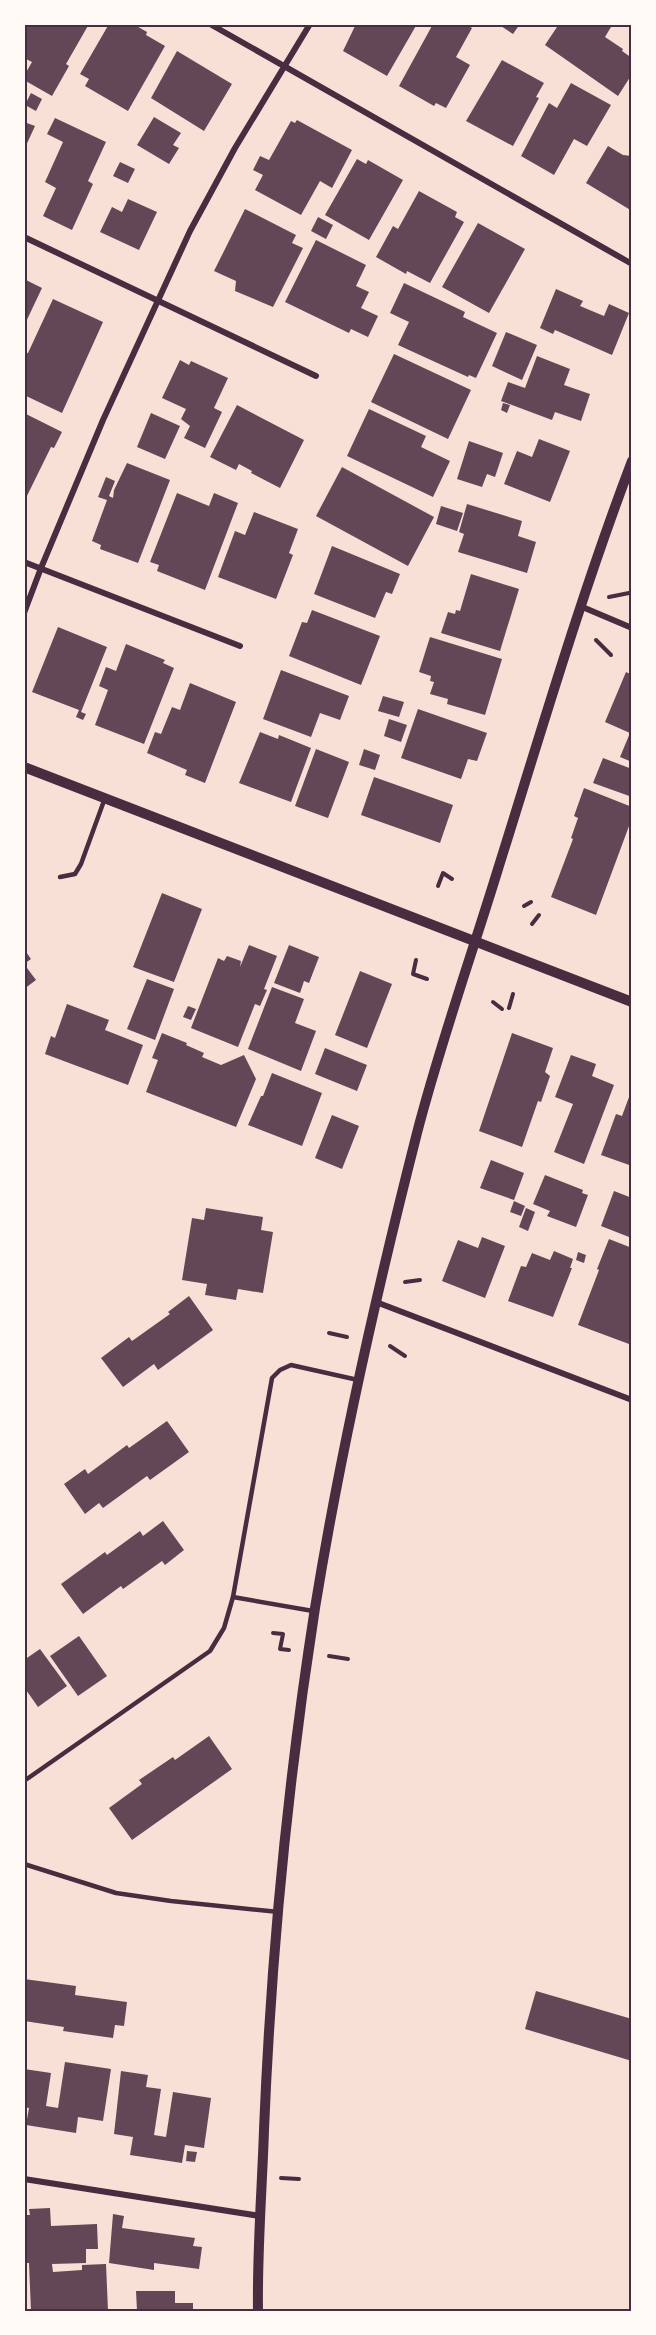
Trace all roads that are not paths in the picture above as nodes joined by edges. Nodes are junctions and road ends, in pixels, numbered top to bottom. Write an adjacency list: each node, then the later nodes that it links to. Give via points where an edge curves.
1 (210, 24): 3 (street)
2 (310, 24): 3 (street)
3 (283, 67): 5 (street); 6 (street, via 190,231)
4 (24, 237): 6 (street)
5 (632, 264)
6 (157, 300): 7 (street); 10 (street)
7 (316, 376)
8 (632, 461): 11 (street)
9 (24, 562): 10 (street)
10 (40, 568): 12 (street); 14 (street)
11 (579, 606): 13 (street); 18 (street)
12 (24, 613)
13 (632, 628)
14 (240, 646)
15 (24, 767): 16 (street)
16 (105, 798): 17 (lane, via 81,864 75,874); 18 (street)
17 (60, 877)
18 (476, 943): 19 (street); 20 (street, via 417,1134)
19 (632, 1002)
20 (376, 1302): 21 (street); 22 (street)
21 (359, 1380): 23 (lane, via 291,1365 272,1378); 24 (street)
22 (632, 1400)
23 (233, 1597): 24 (lane); 25 (lane, via 224,1628 210,1651)
24 (315, 1611): 27 (street)
25 (24, 1781)
26 (24, 1864): 27 (lane, via 116,1893)
27 (279, 1912): 29 (street)
28 (24, 2179): 29 (street)
29 (260, 2216): 30 (street)
30 (258, 2311)

